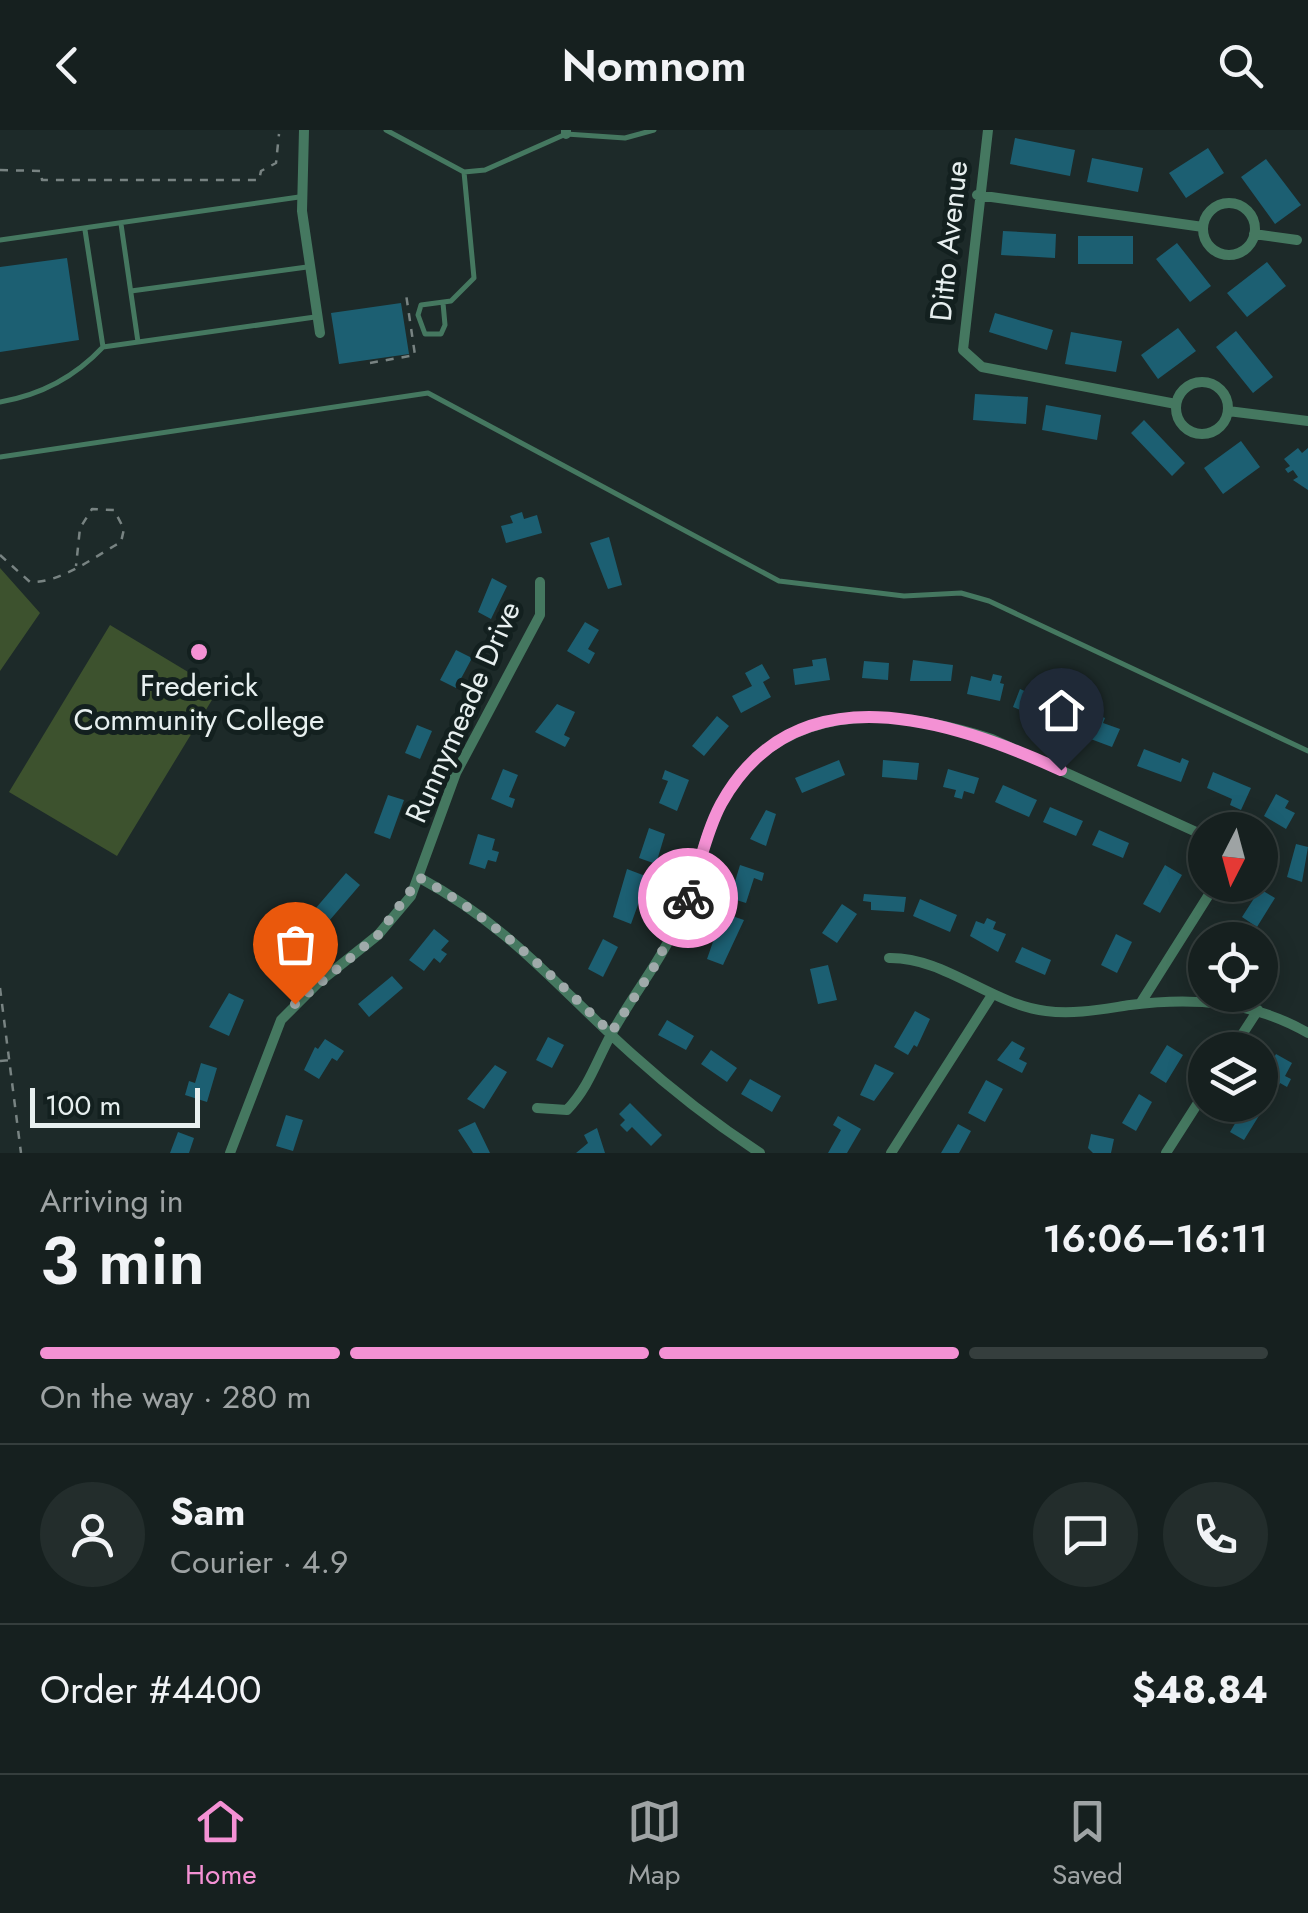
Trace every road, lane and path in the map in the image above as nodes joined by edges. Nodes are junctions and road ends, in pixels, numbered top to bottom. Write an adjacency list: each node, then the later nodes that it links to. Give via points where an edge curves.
1 (304, 130): 10 (street)
2 (386, 130): 8 (lane)
3 (654, 130): 5 (lane, via 624,138)
4 (988, 130): 9 (street, Ditto Avenue)
5 (566, 132): 8 (lane, via 485,170)
6 (279, 134): 7 (path, via 276,163 261,170 260,180 42,180 41,171)
7 (0, 170)
8 (464, 172): 20 (lane, via 476,266 469,287)
9 (977, 195): 12 (street); 27 (street, Ditto Avenue, via 966,357 982,367)
10 (302, 197): 11 (lane); 17 (street)
11 (122, 224): 13 (lane); 18 (lane)
12 (1203, 227): 14 (street, via 1208,245 1225,255 1244,250); 14 (street, via 1211,210 1237,205 1251,216)
13 (85, 230): 15 (lane); 24 (lane)
14 (1254, 234): 16 (street)
15 (0, 240)
16 (1297, 240)
17 (310, 266): 18 (lane); 21 (street)
18 (131, 292): 23 (lane)
19 (406, 294): 25 (path, via 415,355)
20 (443, 302): 20 (lane, via 422,305 418,315 425,334 441,334)
21 (318, 317): 22 (street); 23 (lane)
22 (320, 333)
23 (138, 342): 24 (lane)
24 (103, 348): 26 (lane, via 36,396)
25 (370, 363)
26 (0, 402)
27 (1176, 404): 28 (street, via 1181,423 1198,433 1218,428); 28 (street, via 1187,386 1206,382 1223,392)
28 (1228, 412): 29 (street)
29 (1308, 421)
30 (0, 457): 34 (lane, via 428,393 779,581 904,596 961,593 989,601)
31 (0, 554): 32 (path, via 30,582)
32 (76, 566): 32 (path, via 120,542 124,529 114,510 92,509 84,518)
33 (540, 582): 36 (street, Runnymeade Drive, via 540,615 456,773)
34 (1308, 752)
35 (1188, 828): 44 (street, via 955,726 854,716 824,720 769,751 722,801 678,922)
36 (420, 878): 44 (street, via 506,932); 51 (street, Runnymeade Drive, via 378,935 281,1020)
37 (1204, 902): 42 (street)
38 (889, 958): 40 (street, via 917,958)
39 (0, 988): 46 (path)
40 (992, 995): 42 (street, via 1069,1013); 53 (street)
41 (1188, 1003): 42 (street)
42 (1140, 1004)
43 (1262, 1012): 45 (street)
44 (611, 1033): 48 (street, via 575,1102 567,1110); 52 (street, via 703,1116)
45 (1308, 1033)
46 (12, 1060): 47 (path); 50 (path)
47 (0, 1061)
48 (537, 1108)
49 (1188, 1119): 54 (street)
50 (21, 1153)
51 (230, 1153)
52 (760, 1153)
53 (891, 1153)
54 (1166, 1153)

